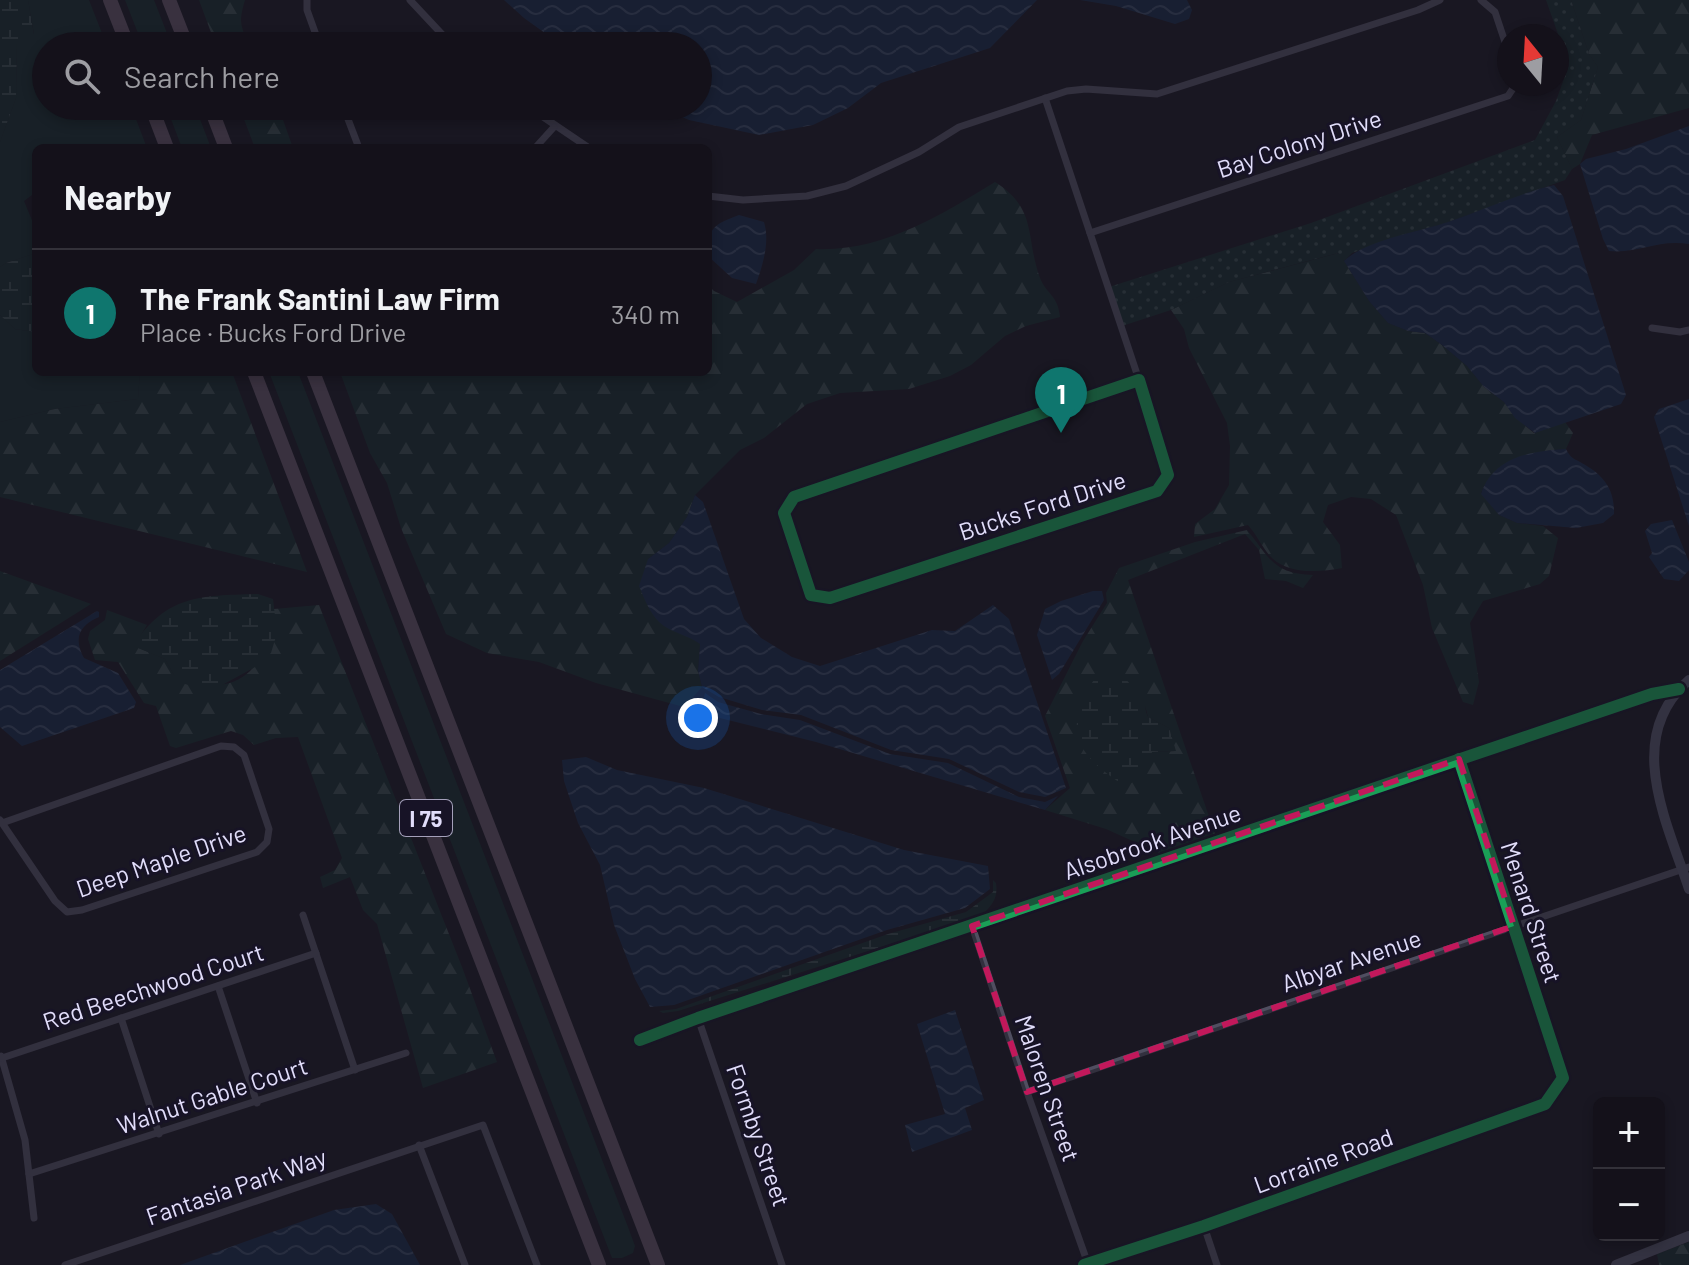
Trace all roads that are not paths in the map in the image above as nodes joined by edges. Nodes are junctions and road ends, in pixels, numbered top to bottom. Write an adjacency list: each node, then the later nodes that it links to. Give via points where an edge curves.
1 (110, 0): 8 (highway)
2 (169, 0): 9 (highway)
3 (307, 0): 10 (street)
4 (410, 0): 11 (street)
5 (1440, 0): 13 (street, via 1157,94 1086,89)
6 (1481, 0): 7 (street)
7 (1499, 24)
8 (123, 32)
9 (182, 32)
10 (315, 32)
11 (440, 32)
12 (1508, 96): 25 (street, Bay Colony Drive)
13 (1045, 98): 24 (street, via 959,127 846,186 807,196); 25 (street, Bucks Ford Drive)
14 (156, 120): 19 (highway)
15 (215, 120): 20 (highway)
16 (348, 120): 21 (street)
17 (545, 120): 18 (street)
18 (554, 127): 22 (street); 23 (street)
19 (165, 144)
20 (224, 144)
21 (357, 144)
22 (539, 144)
23 (582, 144)
24 (712, 196)
25 (1090, 233): 30 (street, Bucks Ford Drive)
26 (1652, 328): 27 (street)
27 (1689, 330)
28 (256, 376): 61 (highway, I 75)
29 (315, 376): 62 (highway, I 75)
30 (1139, 380): 30 (street, Bucks Ford Drive, via 1168,475 1157,491 830,598 811,595 784,513 794,497)
31 (1689, 680): 32 (street)
32 (1679, 689): 33 (street, Alsobrook Avenue); 35 (street, via 1662,716 1653,744 1653,768)
33 (1459, 759): 38 (street, Alsobrook Avenue); 39 (street, Menard Street)
34 (1, 822): 34 (street, Deep Maple Drive, via 67,912 257,852 267,842 269,829 244,755 221,746)
35 (1686, 868): 36 (street); 39 (street, Albyar Avenue)
36 (1689, 889)
37 (303, 915): 40 (street)
38 (972, 926): 43 (street, Alsobrook Avenue); 49 (street, Maloren Street)
39 (1514, 926): 48 (street, Menard Street); 49 (street, Albyar Avenue)
40 (316, 953): 41 (street, Red Beechwood Court); 47 (street)
41 (218, 986): 42 (street, Red Beechwood Court); 50 (street)
42 (121, 1018): 46 (street, Red Beechwood Court); 51 (street)
43 (698, 1018): 44 (street, Alsobrook Avenue); 63 (street, Formby Street)
44 (640, 1040)
45 (406, 1053): 47 (street, Walnut Gable Court)
46 (1, 1056): 53 (street)
47 (355, 1070): 50 (street, Walnut Gable Court)
48 (1563, 1078): 55 (street, Lorraine Road, via 1545,1104)
49 (1027, 1092): 57 (street, Maloren Street)
50 (257, 1103): 51 (street, Walnut Gable Court)
51 (159, 1134): 53 (street, Walnut Gable Court)
52 (419, 1145): 58 (street, Fantasia Park Way); 59 (street); 60 (street, Fantasia Park Way, via 483,1125)
53 (29, 1174): 54 (street)
54 (34, 1218)
55 (1204, 1226): 57 (street, Lorraine Road); 64 (street)
56 (1689, 1236): 65 (street)
57 (1086, 1264)
58 (65, 1265)
59 (465, 1265)
60 (537, 1265)
61 (599, 1265)
62 (658, 1265)
63 (782, 1265)
64 (1217, 1265)
65 (1616, 1265)

